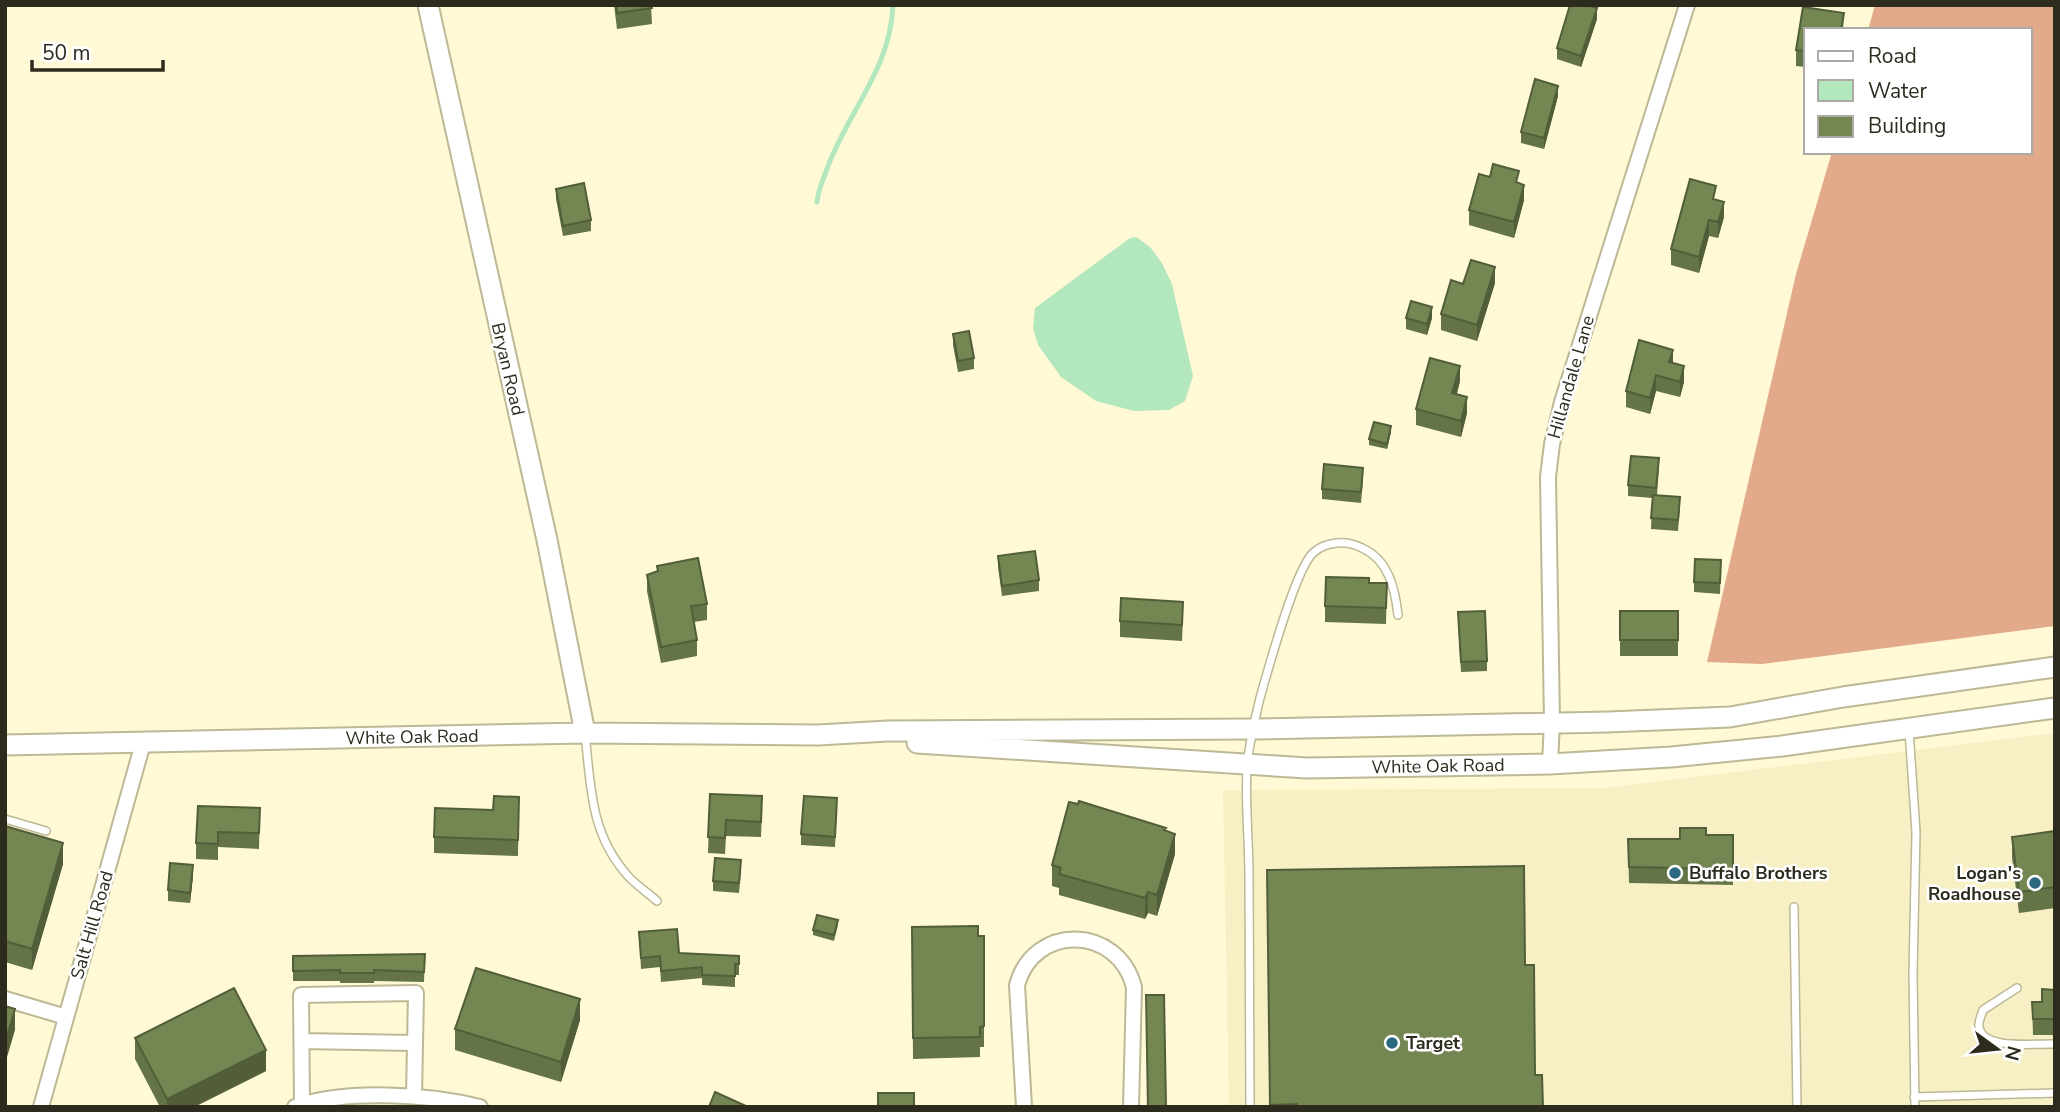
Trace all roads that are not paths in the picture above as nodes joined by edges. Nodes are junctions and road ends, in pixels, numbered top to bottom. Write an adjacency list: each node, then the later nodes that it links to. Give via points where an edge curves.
1 (428, 5): 9 (street, Bryan Road, via 547,540)
2 (1687, 5): 6 (street, Hillandale Lane, via 1552,444 1548,477)
3 (1398, 615): 8 (lane, via 1395,588 1384,568 1364,548 1339,542 1312,554 1293,594)
4 (2055, 667): 6 (street, White Oak Road, via 1730,717)
5 (2055, 708): 7 (street, White Oak Road)
6 (1552, 722): 8 (street, White Oak Road); 13 (street, Hillandale Lane)
7 (1909, 727): 13 (street, White Oak Road, via 1671,757); 27 (lane, via 1916,832)
8 (1254, 729): 10 (street, White Oak Road); 14 (lane)
9 (585, 733): 10 (street, White Oak Road); 11 (street, White Oak Road); 17 (lane, via 595,817 610,851 629,877)
10 (818, 735): 14 (street, White Oak Road)
11 (144, 743): 12 (street, White Oak Road); 21 (street, Salt Hill Road)
12 (5, 745)
13 (1550, 764): 14 (street, White Oak Road)
14 (1247, 765): 33 (lane)
15 (5, 819): 16 (lane)
16 (46, 831)
17 (657, 901)
18 (1794, 907): 34 (lane)
19 (2017, 988): 24 (lane, via 1983,1010 1982,1036 1993,1043)
20 (5, 999): 21 (street)
21 (66, 1017): 29 (street, Salt Hill Road)
22 (302, 1041): 23 (street); 23 (street, via 301,995 416,993); 28 (street)
23 (415, 1043): 26 (street)
24 (2055, 1044)
25 (2055, 1093): 27 (lane)
26 (414, 1096): 28 (street); 30 (street)
27 (1914, 1097): 35 (lane)
28 (299, 1105)
29 (41, 1107)
30 (480, 1107)
31 (1024, 1107): 32 (street, via 1020,973 1039,952 1074,938 1109,948 1130,973)
32 (1131, 1107)
33 (1250, 1107)
34 (1797, 1107)
35 (1915, 1107)

